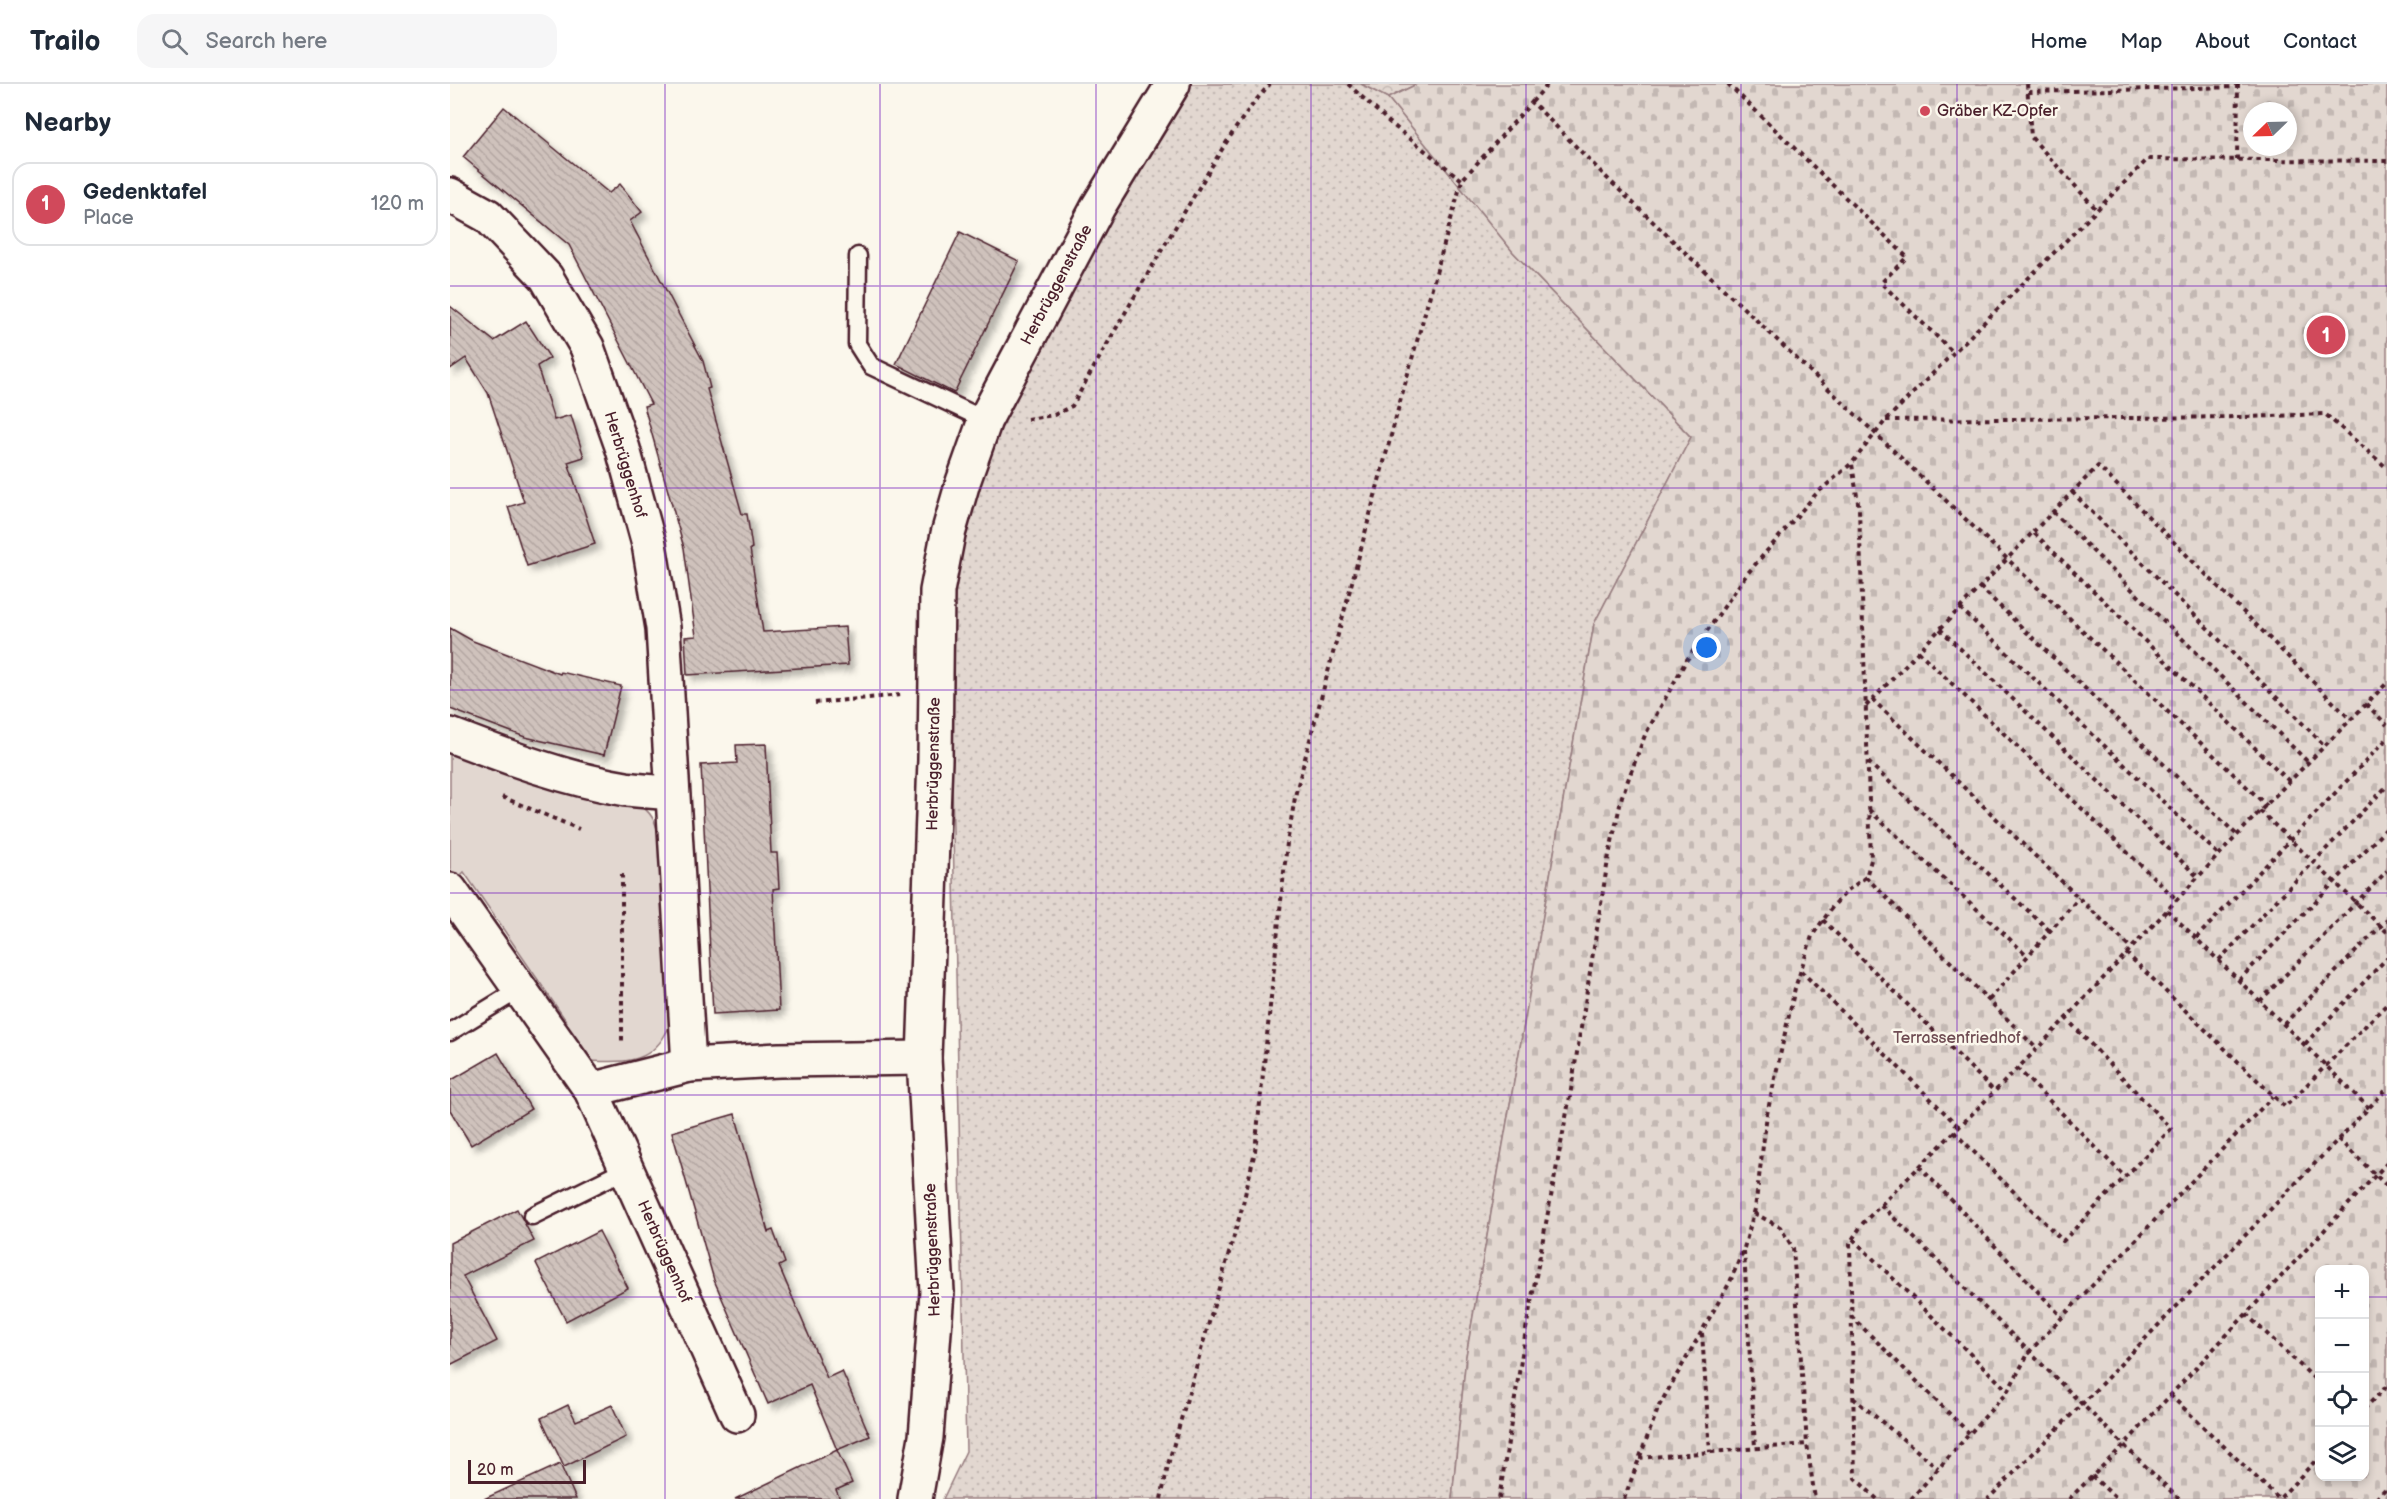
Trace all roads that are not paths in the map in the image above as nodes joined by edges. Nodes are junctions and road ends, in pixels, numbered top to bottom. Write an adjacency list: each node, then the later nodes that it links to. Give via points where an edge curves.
1 (1173, 84): 4 (street, Herbrüggenstraße, via 1098,207)
2 (450, 195): 6 (street, Herbrüggenhof, via 488,216 546,277 587,347 623,449 649,544 663,628)
3 (858, 256): 4 (lane, via 857,344 871,366)
4 (985, 420): 10 (street, Herbrüggenstraße, via 948,534 937,591)
5 (450, 735): 6 (street, via 572,776 626,789)
6 (672, 793): 11 (street, Herbrüggenhof)
7 (450, 890): 8 (street, Herbrüggenhof)
8 (520, 989): 9 (lane); 12 (street, Herbrüggenhof)
9 (450, 1032)
10 (924, 1058): 11 (street); 16 (street, Herbrüggenstraße, via 937,1292 926,1437)
11 (689, 1065): 12 (street)
12 (606, 1087): 13 (street, Herbrüggenhof)
13 (627, 1169): 14 (lane); 15 (street, Herbrüggenhof)
14 (532, 1216)
15 (737, 1415)
16 (915, 1499)

